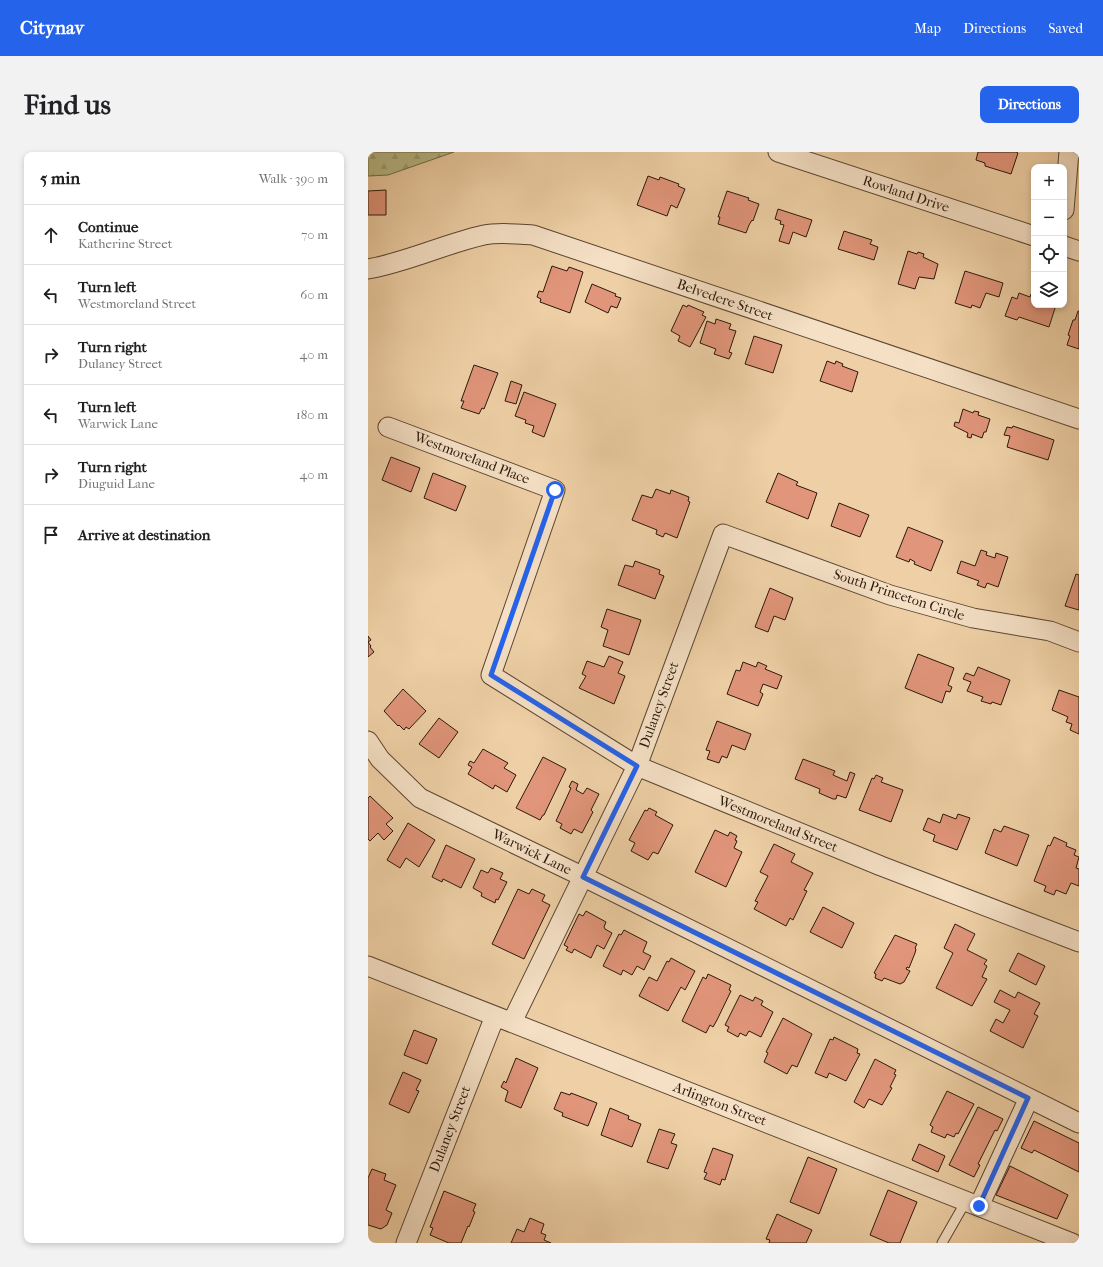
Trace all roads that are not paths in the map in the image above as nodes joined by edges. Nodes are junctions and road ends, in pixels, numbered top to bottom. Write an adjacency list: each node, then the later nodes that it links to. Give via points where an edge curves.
1 (778, 152): 4 (street, Rowland Drive)
2 (1069, 152): 3 (street)
3 (1065, 200)
4 (1031, 235)
5 (1067, 247): 6 (street)
6 (1079, 251)
7 (368, 269): 8 (street, Belvedere Street, via 389,265 484,235 533,235)
8 (1079, 419)
9 (388, 427): 12 (street, Westmoreland Place, via 555,490)
10 (723, 534): 11 (street, South Princeton Circle, via 890,595 972,618 1050,631); 14 (street, Dulaney Street)
11 (1079, 642)
12 (491, 675): 14 (street, Westmoreland Street)
13 (368, 741): 15 (street, Warwick Lane, via 380,759 420,798)
14 (637, 766): 15 (street, Dulaney Street); 16 (street, Westmoreland Street, via 881,866)
15 (583, 877): 18 (street, Dulaney Street); 19 (street, Warwick Lane)
16 (1079, 942)
17 (368, 966): 18 (street, Arlington Street)
18 (504, 1019): 21 (street, Arlington Street); 22 (street, Dulaney Street)
19 (1028, 1098): 20 (street, Warwick Lane); 21 (street)
20 (1079, 1123)
21 (972, 1203): 23 (lane); 24 (street, Arlington Street)
22 (406, 1243)
23 (942, 1243)
24 (1072, 1243)

